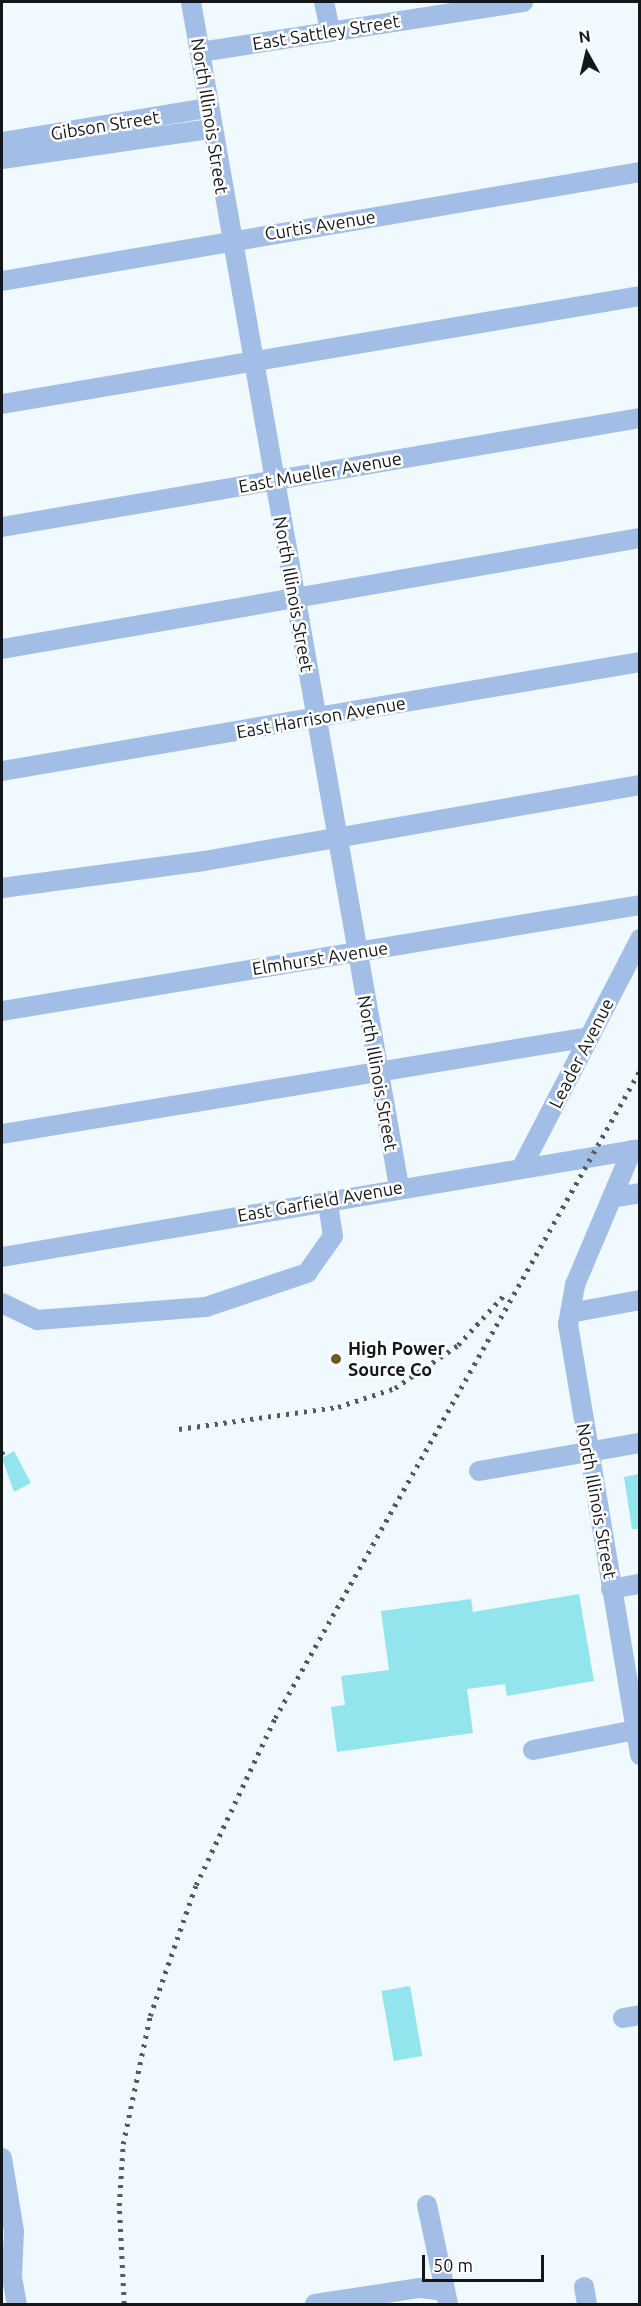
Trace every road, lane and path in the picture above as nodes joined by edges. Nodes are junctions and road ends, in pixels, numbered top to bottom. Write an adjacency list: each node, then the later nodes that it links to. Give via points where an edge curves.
1 (191, 2): 6 (street, North Illinois Street)
2 (324, 2): 5 (street)
3 (523, 2): 4 (street, East Sattley Street)
4 (468, 6): 5 (street, East Sattley Street)
5 (330, 31): 6 (street, East Sattley Street)
6 (200, 52): 7 (street, North Illinois Street)
7 (208, 108): 8 (street, North Illinois Street); 9 (street, Gibson Street)
8 (211, 129): 10 (street); 12 (street, North Illinois Street)
9 (2, 142)
10 (2, 159)
11 (639, 172): 12 (street, Curtis Avenue)
12 (232, 240): 13 (street, Curtis Avenue); 15 (street, North Illinois Street)
13 (2, 281)
14 (639, 296): 15 (street)
15 (254, 361): 16 (street); 18 (street, North Illinois Street)
16 (2, 404)
17 (639, 418): 18 (street, East Mueller Avenue)
18 (273, 480): 19 (street, East Mueller Avenue); 21 (street, North Illinois Street)
19 (2, 527)
20 (639, 538): 21 (street)
21 (295, 597): 22 (street); 24 (street, North Illinois Street)
22 (2, 649)
23 (639, 662): 24 (street, East Harrison Avenue)
24 (317, 718): 25 (street, East Harrison Avenue); 27 (street, North Illinois Street)
25 (2, 771)
26 (639, 785): 27 (street)
27 (336, 834): 28 (street, via 204,861); 31 (street, North Illinois Street)
28 (2, 888)
29 (639, 905): 31 (street, Elmhurst Avenue)
30 (639, 939): 33 (street, Leader Avenue)
31 (356, 952): 32 (street, Elmhurst Avenue); 34 (street, North Illinois Street)
32 (2, 1011)
33 (589, 1037): 34 (street); 37 (street, Leader Avenue)
34 (378, 1070): 35 (street); 38 (street, North Illinois Street)
35 (2, 1134)
36 (636, 1149): 37 (street, East Garfield Avenue); 40 (street, North Illinois Street)
37 (522, 1167): 38 (street, East Garfield Avenue)
38 (399, 1187): 41 (street, East Garfield Avenue)
39 (639, 1193): 40 (street)
40 (616, 1197): 45 (street, North Illinois Street, via 575,1285)
41 (327, 1200): 42 (street, East Garfield Avenue); 44 (street, via 333,1236 308,1273 206,1307 37,1320)
42 (2, 1257)
43 (639, 1299): 45 (street)
44 (2, 1303)
45 (570, 1313): 47 (street, North Illinois Street)
46 (639, 1443): 47 (street)
47 (588, 1453): 48 (street); 50 (street, North Illinois Street)
48 (479, 1471)
49 (639, 1584): 50 (street)
50 (611, 1589): 51 (street, North Illinois Street)
51 (637, 1729): 52 (street); 53 (street, North Illinois Street)
52 (533, 1750)
53 (639, 1755)
54 (2, 2158): 57 (street, via 14,2230 12,2277)
55 (428, 2205): 56 (street)
56 (446, 2298): 58 (street, via 420,2288)
57 (17, 2304)
58 (315, 2304)

